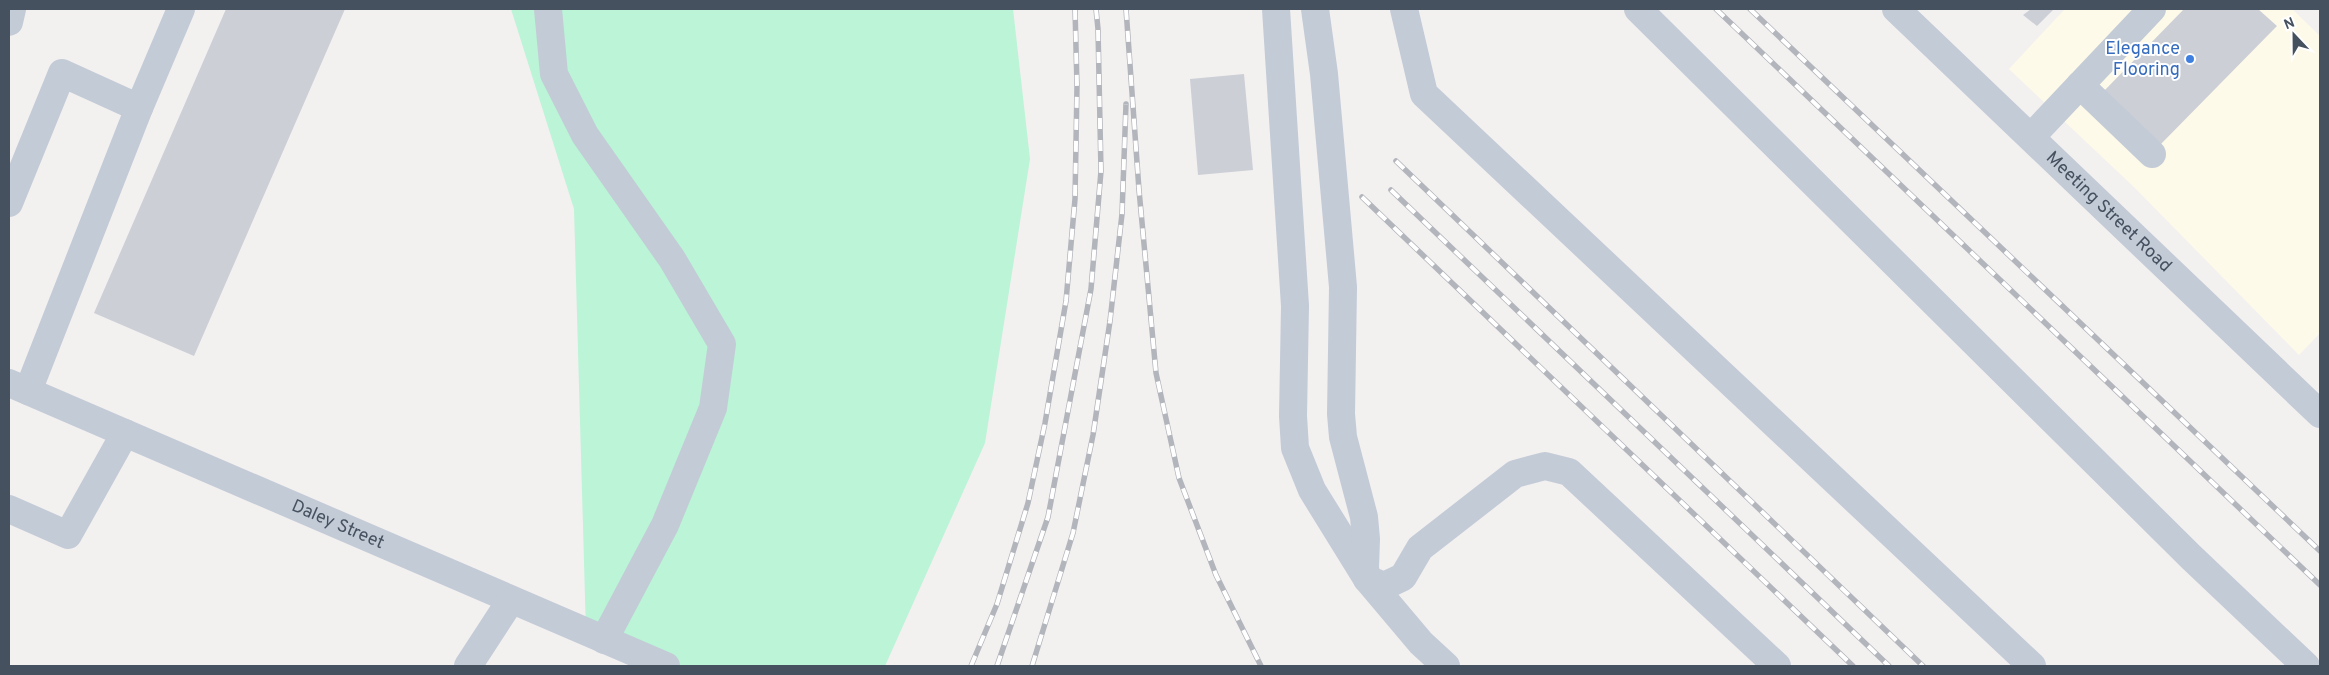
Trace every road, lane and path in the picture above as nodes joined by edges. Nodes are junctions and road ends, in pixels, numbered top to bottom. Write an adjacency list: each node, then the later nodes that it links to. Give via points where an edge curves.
1 (12, 9): 10 (street)
2 (181, 9): 12 (street)
3 (548, 9): 22 (street, via 554,74 585,135 672,259 722,344 713,408 665,525)
4 (1276, 9): 20 (street, via 1295,306 1295,448 1312,490)
5 (1315, 9): 20 (street, via 1343,287 1343,437 1364,517)
6 (1404, 9): 27 (street, via 1424,94)
7 (1638, 9): 28 (street, via 2191,557)
8 (1896, 9): 13 (street, Meeting Street Road)
9 (2152, 9): 11 (street)
10 (9, 22)
11 (2080, 85): 13 (street); 14 (street)
12 (139, 108): 15 (street, via 62,73); 16 (street)
13 (2030, 137): 17 (street, Meeting Street Road)
14 (2152, 154)
15 (9, 203)
16 (18, 387): 18 (street, Daley Street)
17 (2320, 414)
18 (125, 433): 19 (street, via 68,535); 21 (street, Daley Street)
19 (9, 509)
20 (1367, 579): 25 (street, via 1421,643); 26 (street, via 1384,586 1404,577 1420,548 1515,474 1545,466 1569,472)
21 (511, 600): 22 (street, Daley Street); 23 (street)
22 (604, 640): 24 (street, Daley Street)
23 (468, 666)
24 (666, 666)
25 (1446, 666)
26 (1777, 666)
27 (2032, 666)
28 (2306, 666)

